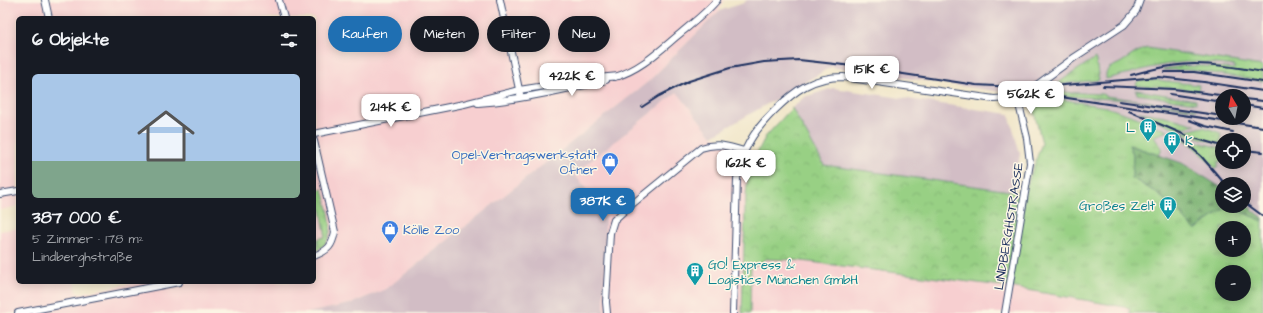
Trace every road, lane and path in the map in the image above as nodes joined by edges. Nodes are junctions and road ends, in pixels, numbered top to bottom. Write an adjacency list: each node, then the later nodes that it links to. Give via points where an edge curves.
1 (45, 0): 6 (street)
2 (279, 0): 7 (street)
3 (500, 0): 9 (street)
4 (717, 0): 8 (street, via 655,55 638,67)
5 (1140, 0): 10 (street, via 1136,11 1124,25)
6 (49, 16)
7 (283, 16)
8 (618, 76): 9 (street); 11 (street)
9 (519, 90): 11 (street); 12 (street)
10 (1016, 96): 15 (street, via 994,99 852,78 822,79 803,86 787,98 759,127); 23 (street, LINDBERGHSTRASSE, via 1027,138 1030,163)
11 (521, 98): 12 (street)
12 (464, 104): 13 (street)
13 (316, 134)
14 (316, 150): 18 (street, via 335,232 332,244)
15 (744, 151): 20 (street, via 737,179); 22 (street, via 719,144 701,148 614,220 609,239)
16 (16, 191): 17 (street)
17 (0, 194)
18 (316, 255)
19 (169, 284): 21 (street)
20 (733, 312)
21 (18, 313)
22 (607, 313)
23 (1005, 313)

